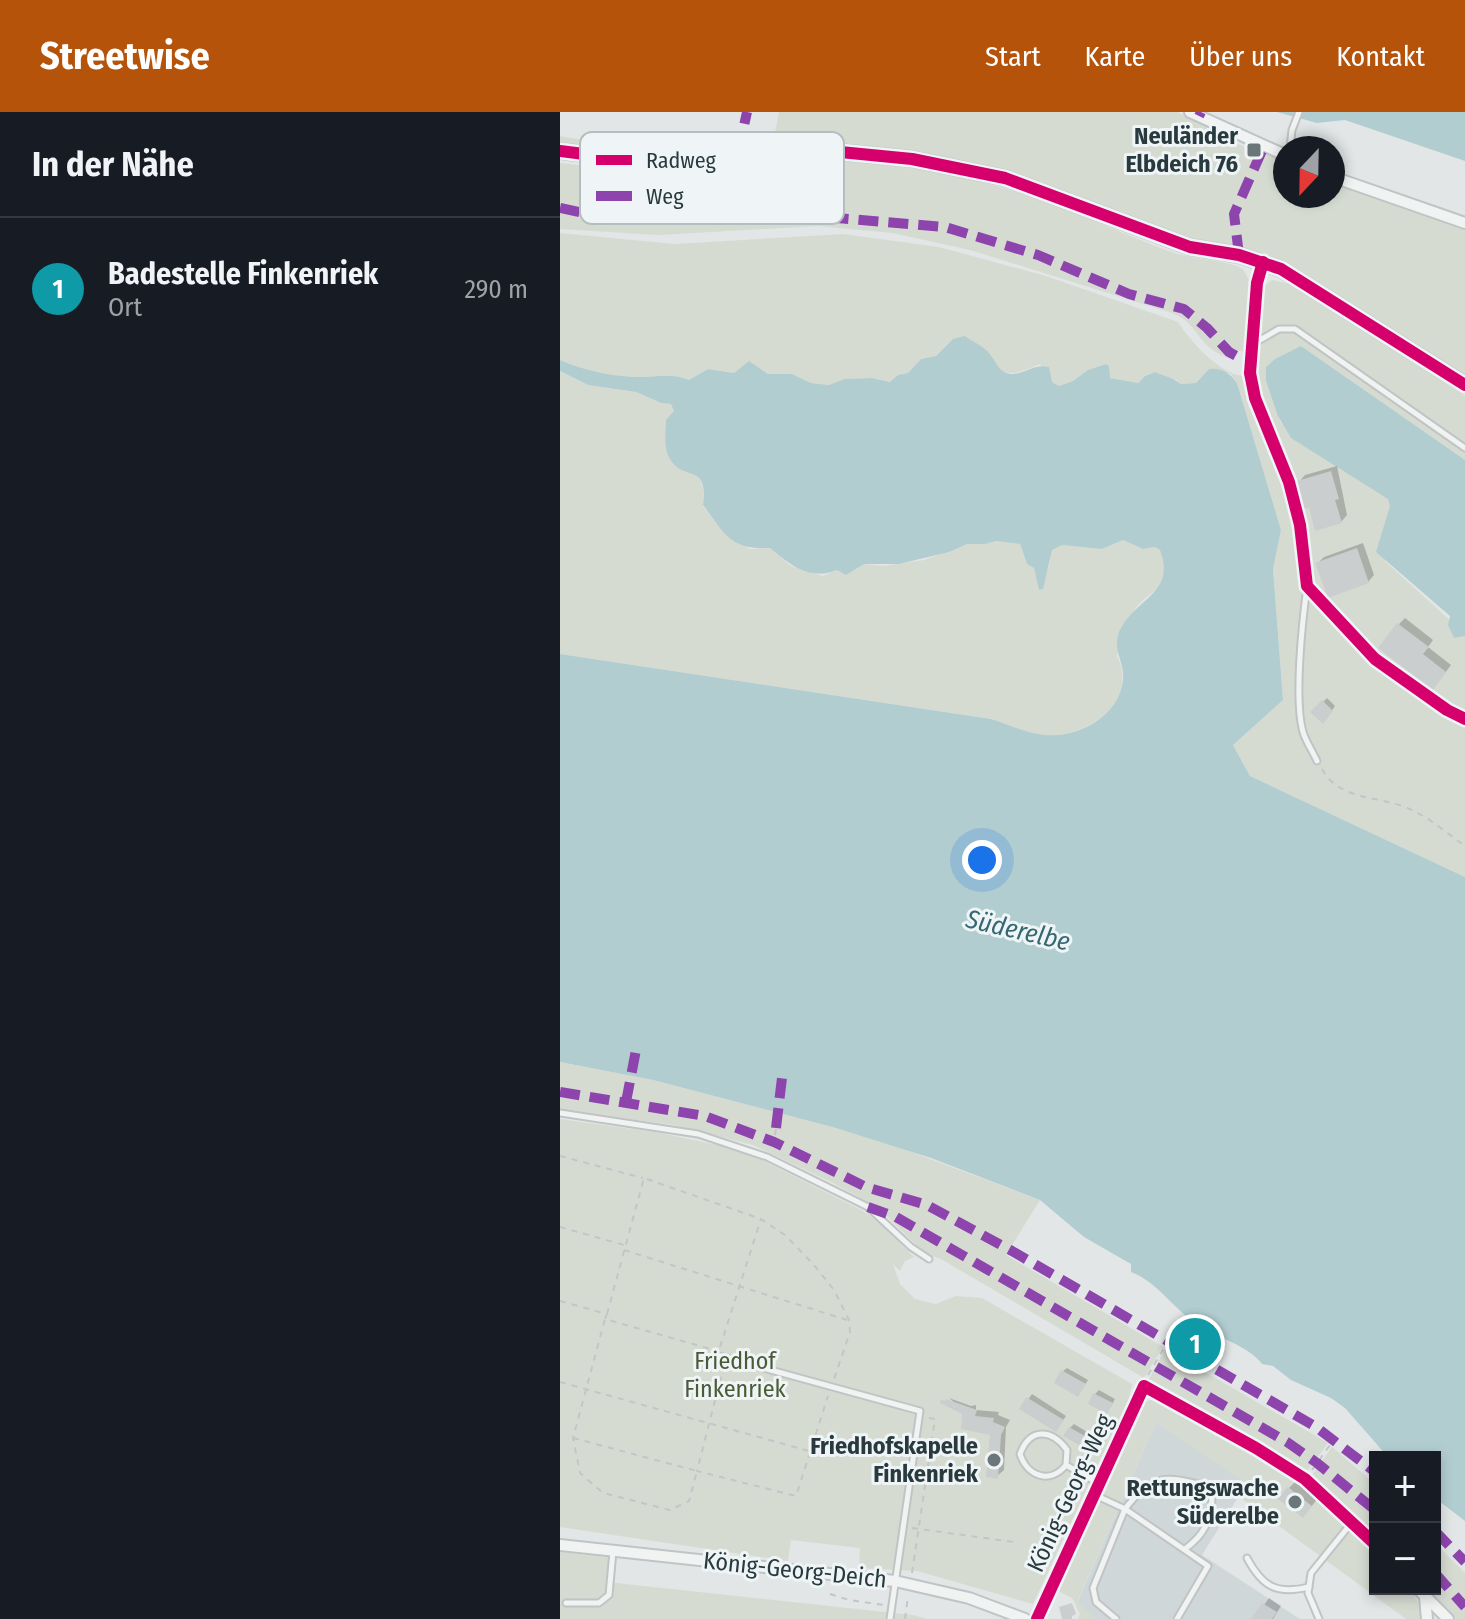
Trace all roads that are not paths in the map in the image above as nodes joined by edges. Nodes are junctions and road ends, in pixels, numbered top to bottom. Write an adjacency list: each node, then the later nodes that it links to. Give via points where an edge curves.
1 (1190, 112): 4 (street)
2 (1299, 112): 3 (lane)
3 (1292, 136)
4 (1273, 150)
5 (560, 151): 7 (street)
6 (844, 152): 10 (street, via 912,159 1005,178 1190,247)
7 (580, 154)
8 (1345, 181): 9 (street)
9 (1465, 223)
10 (1263, 262): 11 (street); 12 (street, via 1310,285)
11 (1252, 345): 13 (lane, via 1279,329 1295,329); 14 (street, via 1255,398 1289,482)
12 (1465, 385)
13 (1465, 448)
14 (1307, 586): 15 (street, via 1375,659); 16 (lane, via 1300,701 1303,733)
15 (1465, 719)
16 (1317, 761)
17 (560, 1113): 18 (lane, via 698,1134 767,1157 868,1207)
18 (929, 1259)
19 (720, 1356): 30 (lane, via 920,1411)
20 (1066, 1465): 20 (lane, via 1067,1450 1039,1433 1028,1438 1020,1454 1029,1471 1041,1476 1055,1475); 21 (lane)
21 (1099, 1483): 22 (street, König-Georg-Weg); 24 (street, König-Georg-Weg, via 1145,1383 1280,1462)
22 (1094, 1494): 23 (lane); 37 (street, König-Georg-Weg)
23 (1125, 1509): 27 (lane); 27 (lane, via 1155,1481 1205,1486 1212,1496 1209,1522); 38 (lane, via 1093,1588 1096,1602)
24 (1353, 1521): 25 (street); 31 (lane, via 1311,1573)
25 (1369, 1538)
26 (560, 1545): 28 (street, König-Georg-Deich)
27 (1184, 1549): 39 (lane, via 1208,1566)
28 (613, 1550): 30 (street, König-Georg-Deich); 34 (lane, via 609,1595 599,1603)
29 (1247, 1558): 31 (lane, via 1258,1579 1274,1588)
30 (895, 1581): 35 (lane); 36 (street, König-Georg-Deich, via 969,1598)
31 (1309, 1587): 40 (lane)
32 (1422, 1595): 41 (street)
33 (1424, 1595): 42 (street)
34 (566, 1603)
35 (890, 1619)
36 (1025, 1619)
37 (1037, 1619)
38 (1116, 1619)
39 (1177, 1619)
40 (1319, 1619)
41 (1427, 1619)
42 (1448, 1619)

